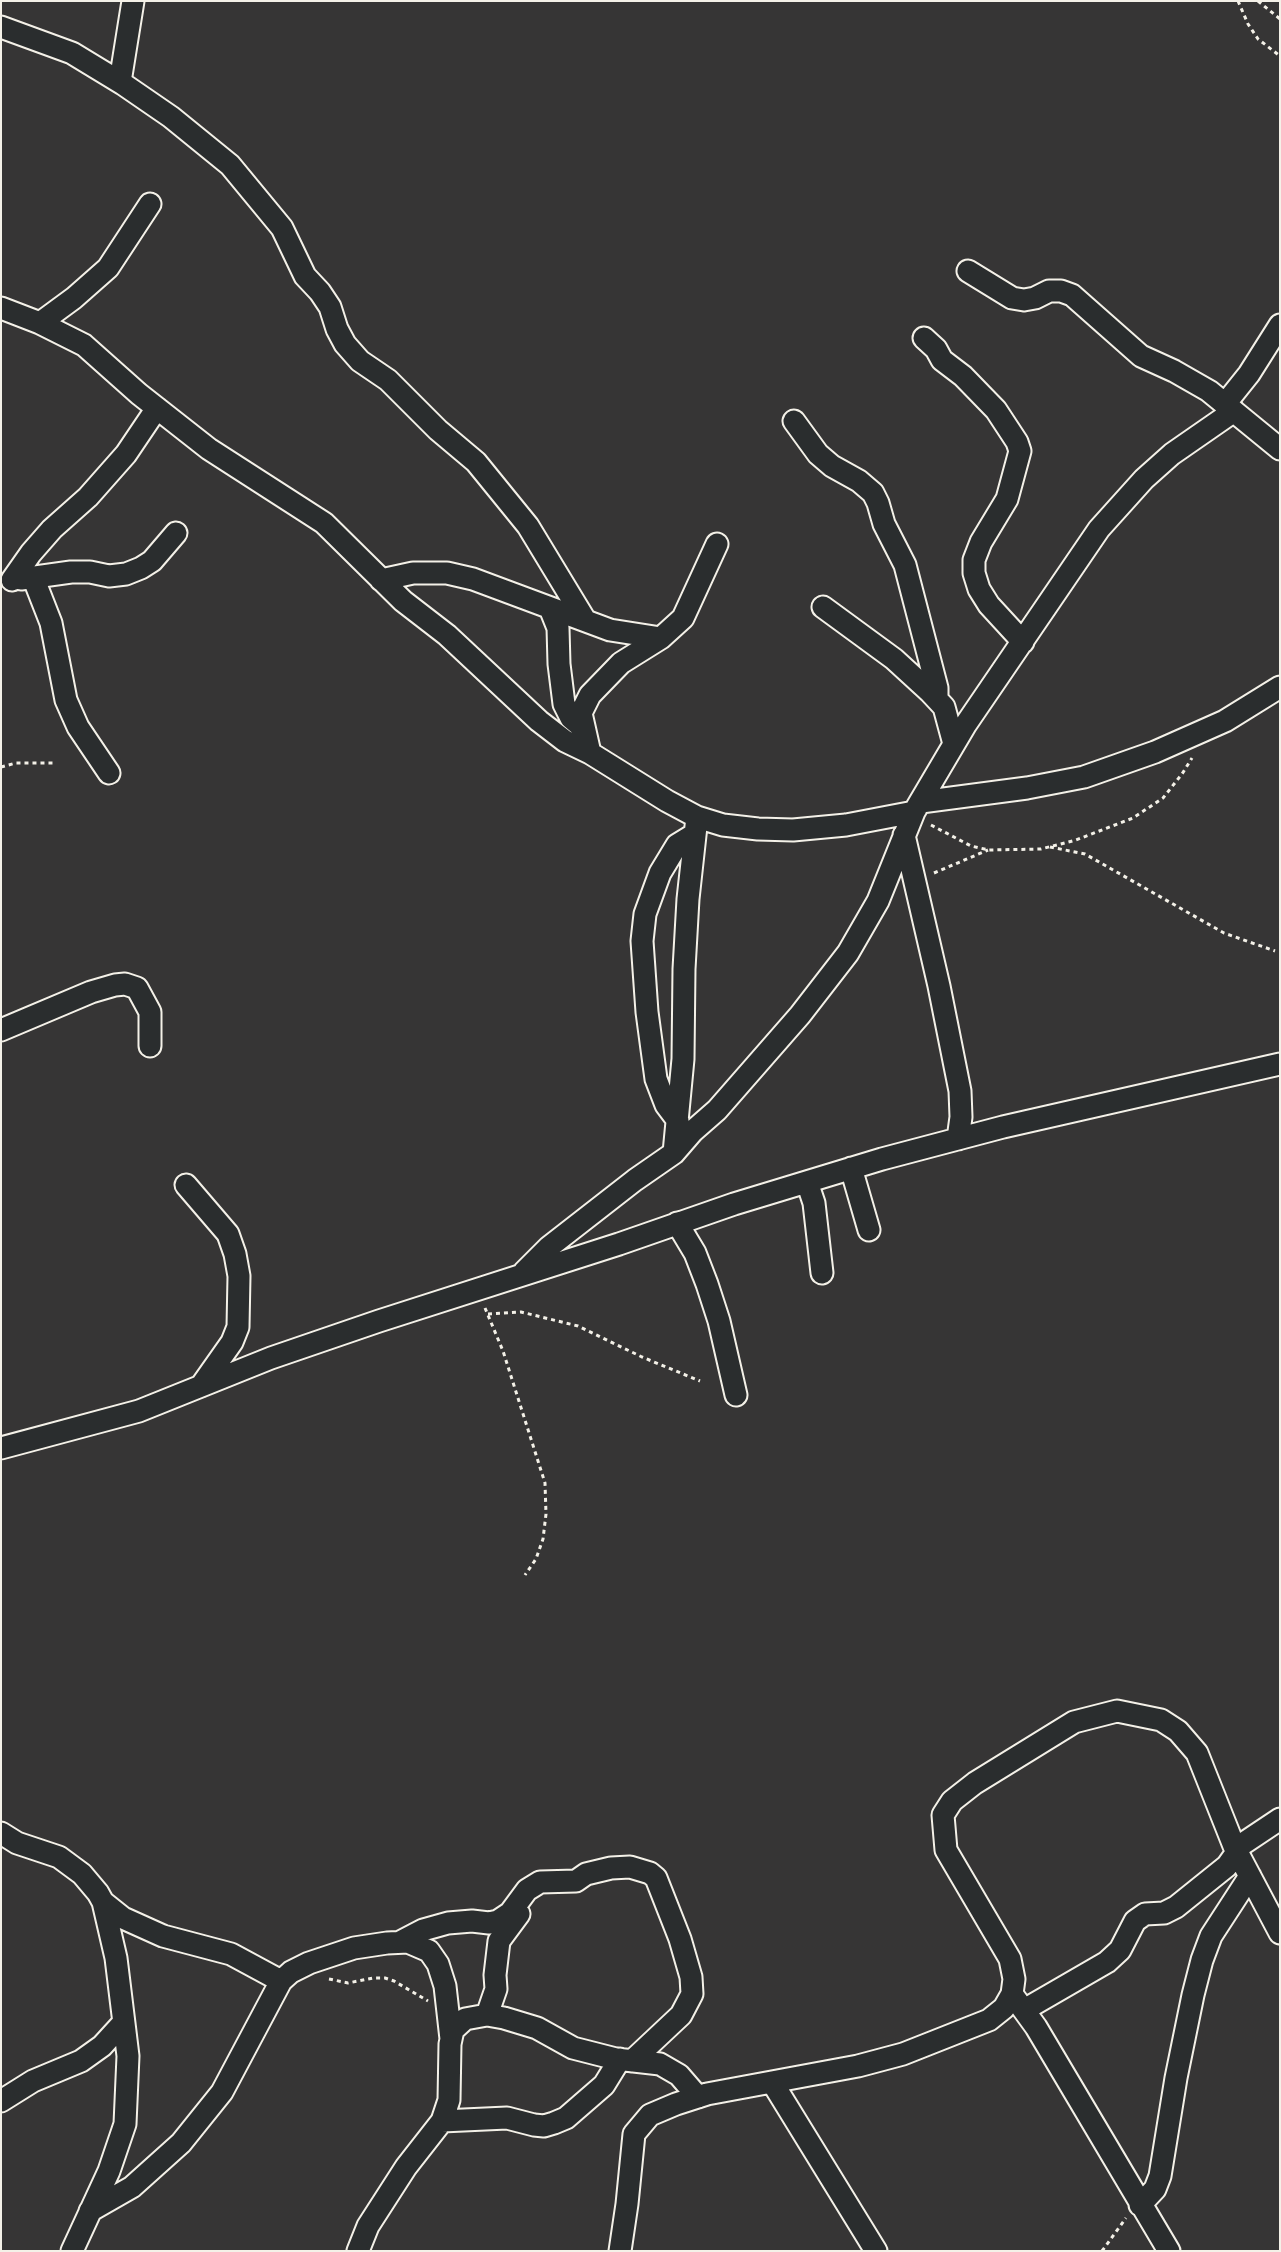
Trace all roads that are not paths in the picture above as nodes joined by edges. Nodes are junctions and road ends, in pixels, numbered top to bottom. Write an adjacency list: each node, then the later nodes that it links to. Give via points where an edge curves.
1 (133, 1): 3 (street)
2 (1, 27): 3 (street, via 72,53)
3 (120, 82): 21 (street, via 171,117 230,165 282,228 305,276 330,307 345,344 360,361 388,380 476,462 528,526)
4 (150, 204): 7 (street, via 108,268)
5 (968, 271): 10 (street, via 1012,298 1035,298 1049,291 1072,295 1141,356 1209,391)
6 (1, 308): 7 (street)
7 (40, 324): 11 (street, via 84,345)
8 (1280, 325): 10 (street)
9 (924, 338): 23 (street, via 942,360 963,376 996,410 1020,451 1007,499 981,542 974,560 974,573 979,589 990,605)
10 (1229, 407): 13 (street); 23 (street, via 1144,479 1099,529)
11 (157, 408): 17 (street, via 209,449 324,523); 18 (street, via 126,454)
12 (794, 421): 25 (street, via 818,454 873,492 884,524 905,565)
13 (1280, 449)
14 (176, 533): 16 (street, via 152,561 126,574 109,576 71,572)
15 (717, 544): 22 (street, via 682,618)
16 (33, 577): 18 (street); 29 (street, via 51,623 66,700 78,727)
17 (381, 580): 20 (street, via 414,573 447,572); 28 (street, via 447,635 539,720 565,741)
18 (6, 581)
19 (823, 607): 25 (street, via 894,659)
20 (550, 608): 21 (street); 26 (street, via 558,628 564,704 571,718)
21 (585, 620): 22 (street, via 610,630)
22 (661, 638): 26 (street, via 621,663 590,695 581,713)
23 (1023, 642): 27 (street)
24 (1280, 687): 30 (street, via 1225,720 1156,752 1084,777)
25 (937, 699): 27 (street, via 948,717)
26 (584, 729): 28 (street)
27 (954, 744): 30 (street)
28 (590, 753): 31 (street)
29 (109, 774)
30 (913, 816): 31 (street, via 793,830); 36 (street, via 914,882 960,1091 962,1117); 37 (street, via 878,901 848,953 765,1057)
31 (696, 825): 35 (street, via 684,961 683,1059); 35 (street, via 678,844 660,873 644,914 642,941 656,1079 666,1105)
32 (1, 1030): 33 (street, via 92,992 125,984 137,988 150,1012)
33 (150, 1046)
34 (1280, 1064): 36 (street)
35 (678, 1121): 37 (street)
36 (958, 1139): 38 (street)
37 (674, 1153): 44 (street, via 549,1247)
38 (850, 1168): 39 (street); 42 (street)
39 (807, 1182): 41 (street); 43 (street, via 814,1203)
40 (186, 1185): 45 (street, via 228,1234 239,1276 238,1327 232,1342)
41 (677, 1223): 44 (street); 46 (street, via 695,1253 710,1293)
42 (869, 1230)
43 (822, 1273)
44 (520, 1276): 45 (street, via 271,1358)
45 (201, 1386): 47 (street, via 139,1411)
46 (736, 1395)
47 (1, 1448)
48 (1280, 1820): 50 (street)
49 (1, 1833): 53 (street, via 17,1843 59,1856 82,1874)
50 (1236, 1850): 51 (street); 57 (street, via 1227,1866 1176,1907 1164,1913 1145,1914 1135,1921 1120,1950 1106,1962); 57 (street, via 1196,1753 1178,1731 1161,1720 1117,1711 1074,1722 975,1782 952,1801 943,1815 946,1850 1010,1959)
51 (1250, 1876): 54 (street); 66 (street, via 1211,1936 1202,1960 1176,2078 1160,2176 1155,2189)
52 (526, 1892): 55 (street, via 510,1913 498,1921 448,1923 423,1930); 58 (street, via 521,1911 499,1942 496,1989); 61 (street, via 540,1882 576,1880 611,1868 641,1869 656,1878 680,1939 691,1977 692,1994 681,2015)
53 (103, 1902): 56 (street, via 123,1918 163,1936 232,1954); 59 (street, via 116,1958)
54 (1280, 1933)
55 (400, 1942): 56 (street, via 354,1948 309,1963); 60 (street, via 429,1951 438,1964 445,1986)
56 (286, 1977): 67 (street, via 222,2092 181,2143 132,2188)
57 (1018, 2002): 62 (street, via 989,2020 903,2054); 66 (street)
58 (487, 2015): 60 (street, via 465,2019 453,2030); 61 (street, via 537,2028 573,2048)
59 (123, 2023): 64 (street, via 102,2046 81,2061 33,2080); 67 (street, via 128,2056 126,2124)
60 (451, 2039): 65 (street, via 449,2100)
61 (626, 2060): 63 (street, via 660,2064 678,2075); 65 (street, via 604,2085 566,2118 554,2124 534,2125 507,2118)
62 (772, 2082): 63 (street); 68 (street)
63 (698, 2097): 71 (street, via 650,2116 634,2134)
64 (1, 2102)
65 (442, 2121): 70 (street, via 368,2226)
66 (1140, 2203): 73 (street)
67 (90, 2211): 69 (street)
68 (860, 2241): 72 (street)
69 (72, 2251)
70 (358, 2251)
71 (620, 2251)
72 (876, 2251)
73 (1169, 2251)

